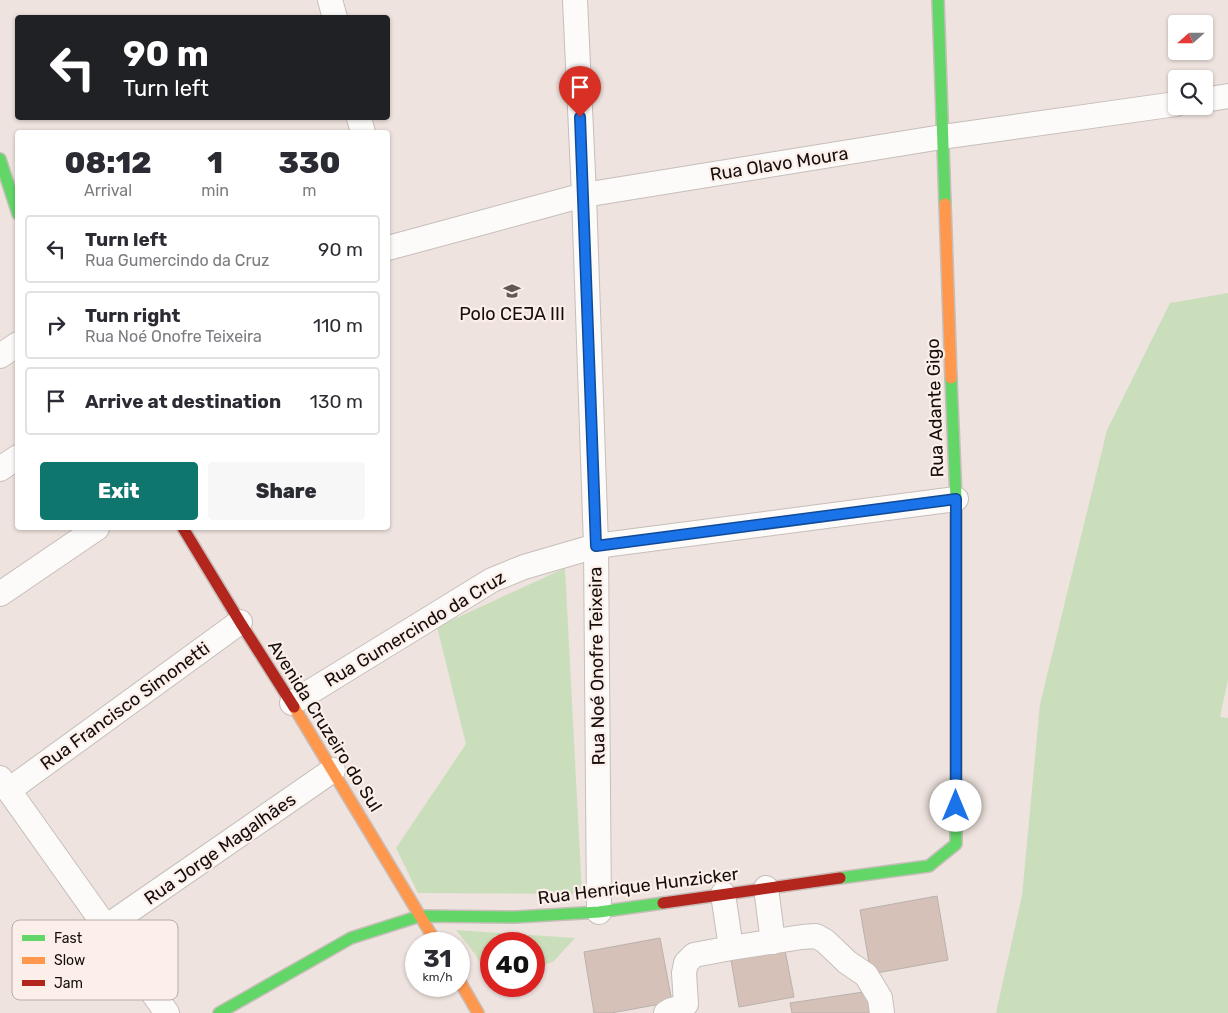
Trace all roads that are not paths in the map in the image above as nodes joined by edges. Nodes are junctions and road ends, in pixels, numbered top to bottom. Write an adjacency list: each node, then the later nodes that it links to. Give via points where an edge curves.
1 (330, 0): 4 (street)
2 (575, 0): 10 (street, Rua Noé Onofre Teixeira)
3 (938, 0): 8 (street, Rua Adante Gigo)
4 (333, 15)
5 (1228, 96): 6 (street)
6 (1213, 98)
7 (1168, 105): 8 (street, Rua Olavo Moura)
8 (942, 137): 10 (street, Rua Olavo Moura); 18 (street, Rua Adante Gigo)
9 (0, 159): 12 (street)
10 (584, 196): 13 (street, Rua Olavo Moura); 21 (street, Rua Noé Onofre Teixeira)
11 (4, 210): 12 (street)
12 (15, 219)
13 (390, 243)
14 (15, 346): 15 (street)
15 (0, 356)
16 (15, 459): 17 (street)
17 (0, 469)
18 (956, 499): 21 (street, Rua Gumercindo da Cruz); 27 (street, Rua Adante Gigo)
19 (94, 530): 22 (street)
20 (184, 530): 23 (street, Avenida Cruzeiro do Sul)
21 (596, 546): 24 (street, Rua Gumercindo da Cruz, via 492,580); 30 (street, Rua Noé Onofre Teixeira)
22 (0, 594)
23 (240, 622): 24 (street, Avenida Cruzeiro do Sul); 26 (street, Rua Francisco Simonetti)
24 (292, 703): 25 (street, Avenida Cruzeiro do Sul)
25 (333, 770): 31 (street, Avenida Cruzeiro do Sul); 33 (street, Rua Jorge Magalhães)
26 (4, 784): 32 (street)
27 (956, 844): 28 (street, Rua Henrique Hunzicker, via 929,866)
28 (766, 888): 29 (street, Rua Henrique Hunzicker); 35 (street)
29 (723, 894): 30 (street, Rua Henrique Hunzicker); 36 (street)
30 (599, 912): 31 (street, Rua Henrique Hunzicker, via 516,917)
31 (420, 916): 34 (street, Avenida Cruzeiro do Sul); 40 (street, Rua Henrique Hunzicker, via 351,938)
32 (101, 920)
33 (116, 920)
34 (430, 932)
35 (773, 942): 36 (street); 43 (street, via 816,936 825,941 866,975 880,998)
36 (731, 948): 42 (street, via 694,955 686,963 684,973 686,1004 681,1009)
37 (469, 997): 41 (street)
38 (159, 1000): 39 (street)
39 (168, 1013)
40 (219, 1013)
41 (478, 1013)
42 (666, 1013)
43 (882, 1013)

